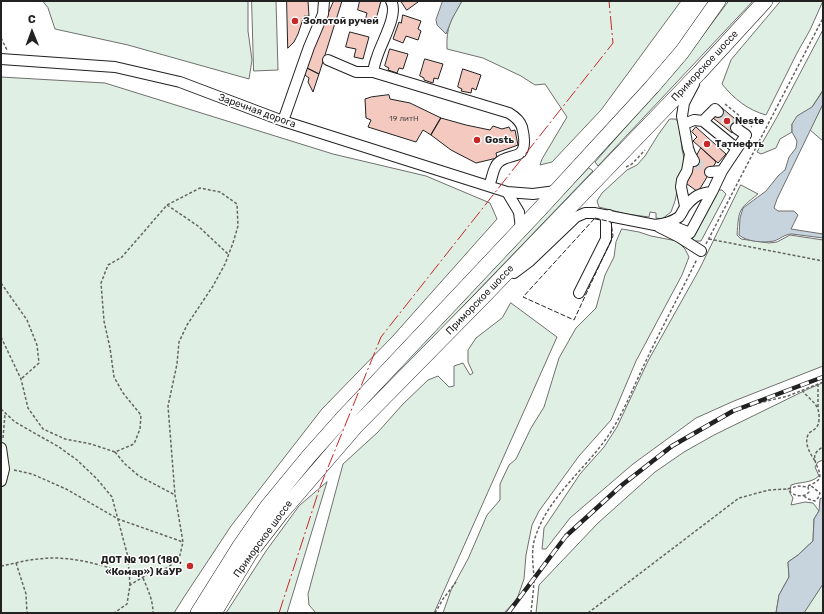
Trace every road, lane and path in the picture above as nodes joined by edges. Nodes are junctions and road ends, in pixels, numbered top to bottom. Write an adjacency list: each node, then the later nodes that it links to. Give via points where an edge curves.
1 (324, 1): 6 (street)
2 (329, 1): 6 (street)
3 (391, 1): 14 (street, via 394,8 392,16)
4 (718, 1): 26 (highway, Приморское шоссе, via 682,52 652,88)
5 (761, 3): 15 (highway, Приморское шоссе)
6 (323, 14): 17 (street)
7 (823, 18): 8 (path)
8 (820, 24): 9 (path); 34 (path)
9 (823, 26)
10 (1, 38): 12 (path)
11 (1, 59): 12 (street, Заречная дорога)
12 (12, 60): 17 (street, Заречная дорога, via 107,67 180,82)
13 (328, 60): 14 (street, via 356,72)
14 (373, 72): 25 (street, via 515,116 522,126 523,149 497,164)
15 (699, 74): 19 (street, via 684,103); 40 (highway, Приморское шоссе)
16 (716, 111): 18 (street); 21 (path, via 722,102 752,126)
17 (283, 121): 25 (street, Заречная дорога)
18 (703, 121): 19 (street, via 694,120); 22 (street)
19 (684, 124): 30 (street, via 692,158 682,180)
20 (736, 128): 21 (street)
21 (746, 135): 22 (street)
22 (736, 148): 23 (street)
23 (722, 171): 24 (street); 28 (street)
24 (710, 172)
25 (489, 186): 27 (street, Заречная дорога)
26 (557, 190): 27 (street, Заречная дорога, via 533,194); 33 (highway, Приморское шоссе)
27 (507, 192): 33 (street, via 519,212)
28 (712, 192): 30 (street, via 700,194); 32 (street, via 690,233)
29 (167, 205): 36 (path, via 198,226); 36 (path, via 200,188 220,192 237,204 238,226); 53 (path, via 122,257 108,265 101,283 104,321 114,377 123,394 141,415 140,429 134,444)
30 (685, 206): 32 (street, via 680,216)
31 (609, 216): 32 (street); 39 (street, via 606,221 606,239); 40 (street, via 594,212 576,217 530,260)
32 (660, 224): 35 (street)
33 (521, 229): 42 (highway, Приморское шоссе)
34 (709, 239): 35 (path); 37 (path)
35 (701, 251): 67 (path, via 612,430 565,487 541,526 535,538 532,557)
36 (228, 255): 59 (path, via 213,286 179,342 168,406)
37 (823, 261)
38 (1, 283): 43 (path, via 27,320 37,345 39,363)
39 (579, 292)
40 (482, 298): 46 (highway, Приморское шоссе)
41 (1, 337): 43 (path)
42 (381, 377): 46 (highway); 73 (highway, Приморское шоссе, via 267,507)
43 (21, 379): 53 (path, via 28,408 43,429 65,439)
44 (823, 382): 45 (path)
45 (818, 384): 47 (path); 48 (path)
46 (393, 388): 74 (highway, Приморское шоссе, via 355,427 281,513 250,553)
47 (802, 390): 48 (path); 67 (path, via 734,412 673,447 622,486 566,537)
48 (818, 408): 54 (path, via 819,424 809,433 806,441)
49 (1, 409): 50 (path)
50 (6, 413): 52 (path); 61 (path, via 15,422 77,460 112,497)
51 (823, 447): 54 (path, via 817,452)
52 (1, 448): 55 (street)
53 (114, 452): 59 (path, via 139,476)
54 (815, 461): 57 (path, via 820,477)
55 (4, 470): 56 (street); 61 (path, via 32,474 66,489)
56 (1, 481)
57 (809, 486): 58 (path); 60 (path); 60 (path, via 820,493 818,498 815,500)
58 (787, 489): 60 (path, via 793,494); 77 (path, via 769,490 739,498)
59 (175, 495): 62 (path)
60 (804, 496)
61 (118, 519): 62 (path); 65 (path, via 128,557)
62 (183, 542): 66 (path, via 179,559 167,568 153,571)
63 (16, 563): 64 (path); 65 (path, via 38,559 68,559 97,563); 70 (path, via 26,594)
64 (1, 566)
65 (129, 574): 69 (path)
66 (143, 578): 69 (path); 72 (path, via 150,593)
67 (534, 581): 76 (path)
68 (456, 582): 75 (path)
69 (130, 585): 71 (path, via 127,604)
70 (27, 613)
71 (114, 613)
72 (153, 613)
73 (198, 613)
74 (214, 613)
75 (435, 613)
76 (531, 613)
77 (588, 613)

